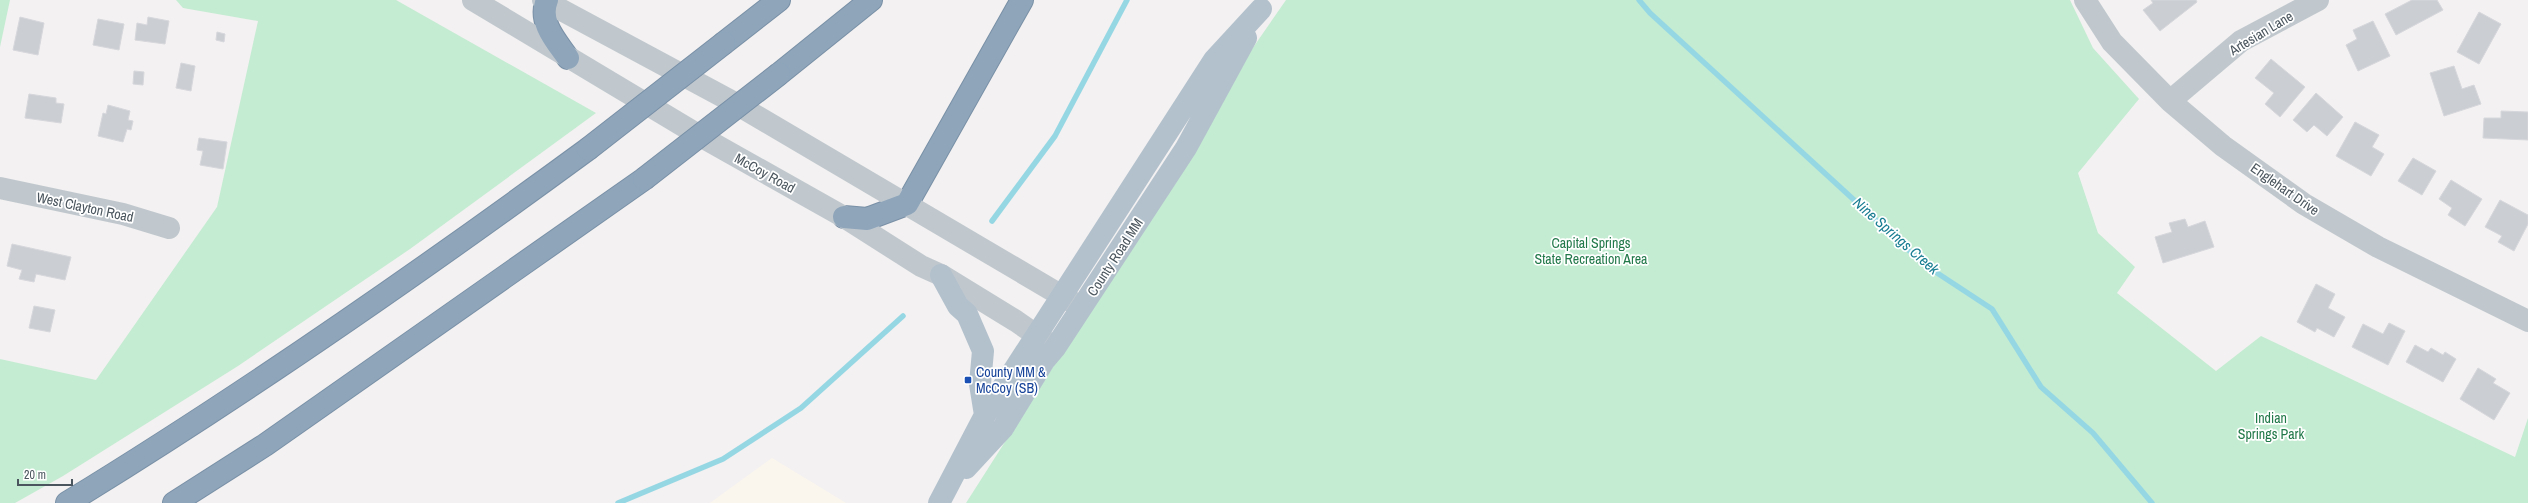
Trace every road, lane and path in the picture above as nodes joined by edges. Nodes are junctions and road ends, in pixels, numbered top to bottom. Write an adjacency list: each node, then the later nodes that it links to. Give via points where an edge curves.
1 (473, 0): 9 (street, McCoy Road)
2 (779, 0): 23 (highway, bridge, via 588,149 362,311)
3 (870, 0): 24 (highway, bridge, via 644,179 265,446)
4 (1022, 0): 12 (highway)
5 (2085, 0): 10 (street, Englehart Drive, via 2112,42)
6 (2318, 0): 10 (street, Artesian Lane, via 2241,41)
7 (545, 1): 9 (highway, via 544,14 548,30); 12 (street, via 731,101)
8 (1264, 4): 16 (main road, County Road MM, via 1214,60); 17 (main road, County Road MM, via 1186,148)
9 (568, 58): 13 (street, McCoy Road)
10 (2170, 101): 18 (street, Englehart Drive, via 2224,146 2304,204 2378,247)
11 (0, 188): 14 (street, West Clayton Road, via 123,214)
12 (907, 204): 13 (highway, via 867,219); 16 (street)
13 (844, 217): 15 (street, McCoy Road, via 921,266)
14 (170, 228)
15 (941, 275): 19 (street, McCoy Road); 21 (main road, via 958,306 967,314 983,350 980,384)
16 (1064, 295): 17 (street); 19 (main road, County Road MM)
17 (1081, 308): 20 (main road, County Road MM)
18 (2528, 321)
19 (1036, 333): 20 (street, McCoy Road); 21 (main road, County Road MM)
20 (1055, 348): 22 (main road, County Road MM, via 1044,361 1003,428)
21 (985, 415): 22 (main road, County Road MM)
22 (943, 496)
23 (67, 503)
24 (174, 503)

